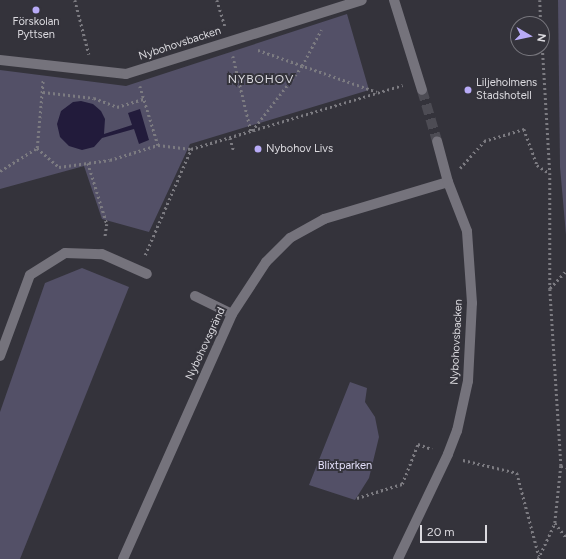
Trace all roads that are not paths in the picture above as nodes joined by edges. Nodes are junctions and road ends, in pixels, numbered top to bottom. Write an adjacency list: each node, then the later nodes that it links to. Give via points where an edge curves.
1 (362, 0): 3 (street, Nybohovsbacken, via 126,74)
2 (394, 0): 4 (street)
3 (0, 60)
4 (420, 85)
5 (437, 141): 6 (street, Nybohovsbacken)
6 (448, 182): 9 (street, Nybohovsgränd, via 324,219 290,238 266,262); 12 (street, Nybohovsbacken, via 467,230 472,303 468,381 457,431 448,454)
7 (142, 272): 10 (street, via 102,254 65,253 30,275)
8 (195, 296): 9 (street)
9 (232, 314): 11 (street, Nybohovsgränd)
10 (0, 356)
11 (123, 559)
12 (398, 559)

